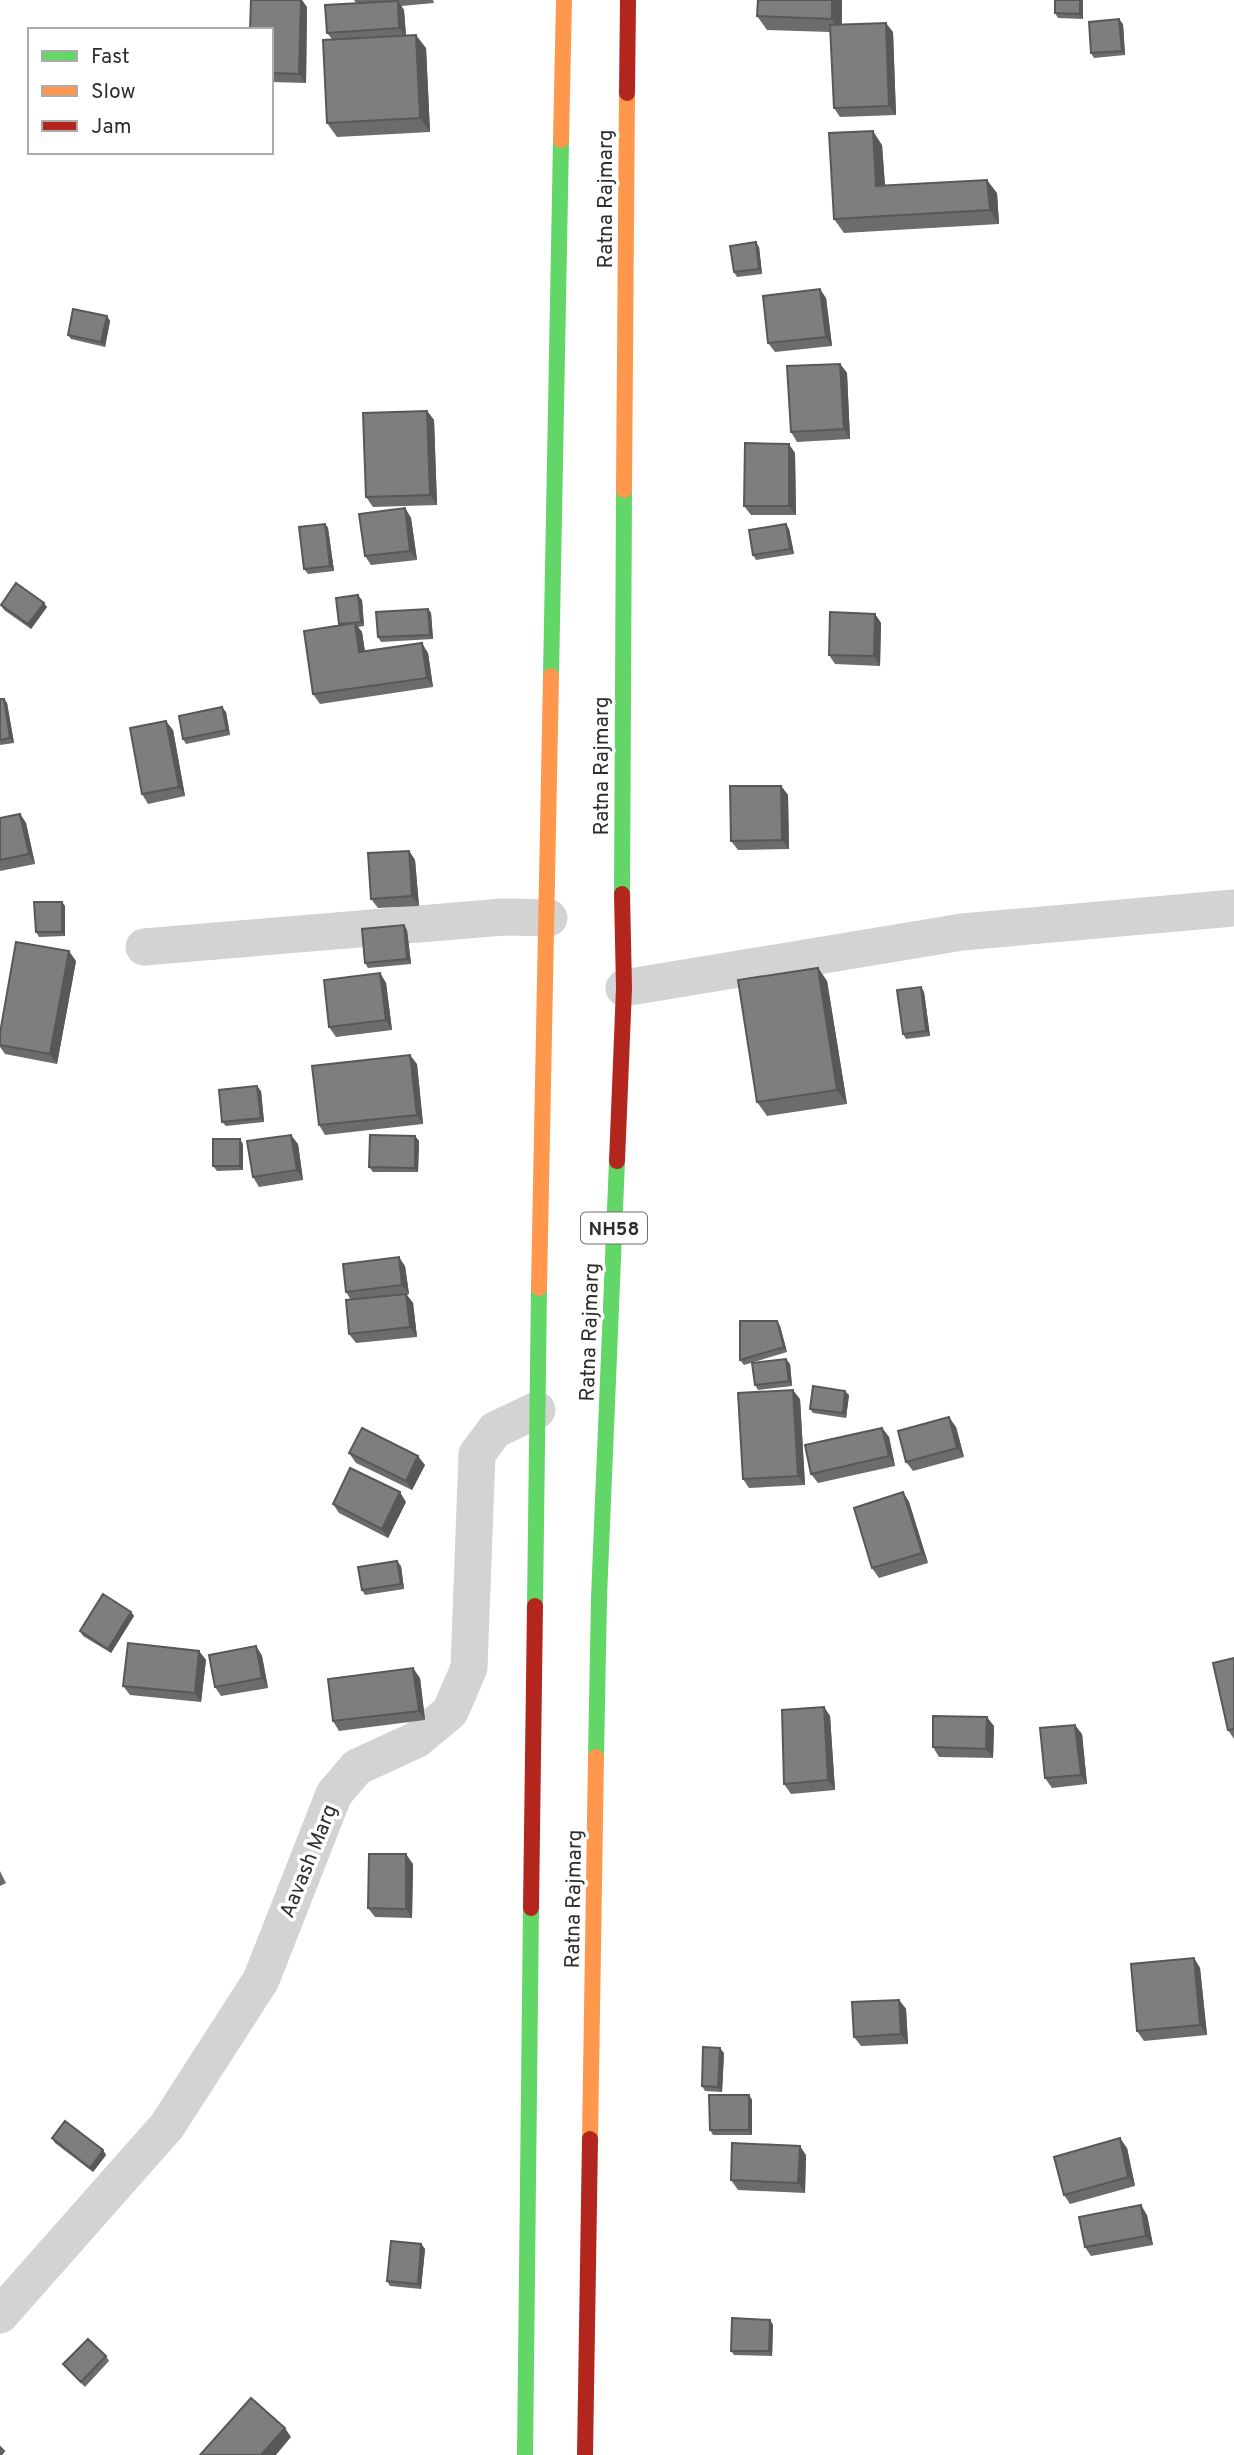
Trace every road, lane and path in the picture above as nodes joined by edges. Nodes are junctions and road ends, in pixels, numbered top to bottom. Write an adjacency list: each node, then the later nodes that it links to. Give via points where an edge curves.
1 (564, 0): 4 (main road, Ratna Rajmarg)
2 (628, 0): 6 (main road, Ratna Rajmarg / NH58, via 621,847)
3 (1234, 908): 6 (street, via 962,932)
4 (549, 918): 5 (street, via 503,917); 7 (main road, Ratna Rajmarg)
5 (144, 947)
6 (624, 988): 10 (main road, Ratna Rajmarg / NH58, via 599,1598)
7 (537, 1410): 8 (street, Aavash Marg, via 495,1430 477,1454 470,1668 450,1712 416,1740 356,1767 334,1794 261,1980 167,2126); 9 (main road, Ratna Rajmarg)
8 (0, 2315)
9 (525, 2455)
10 (585, 2455)

